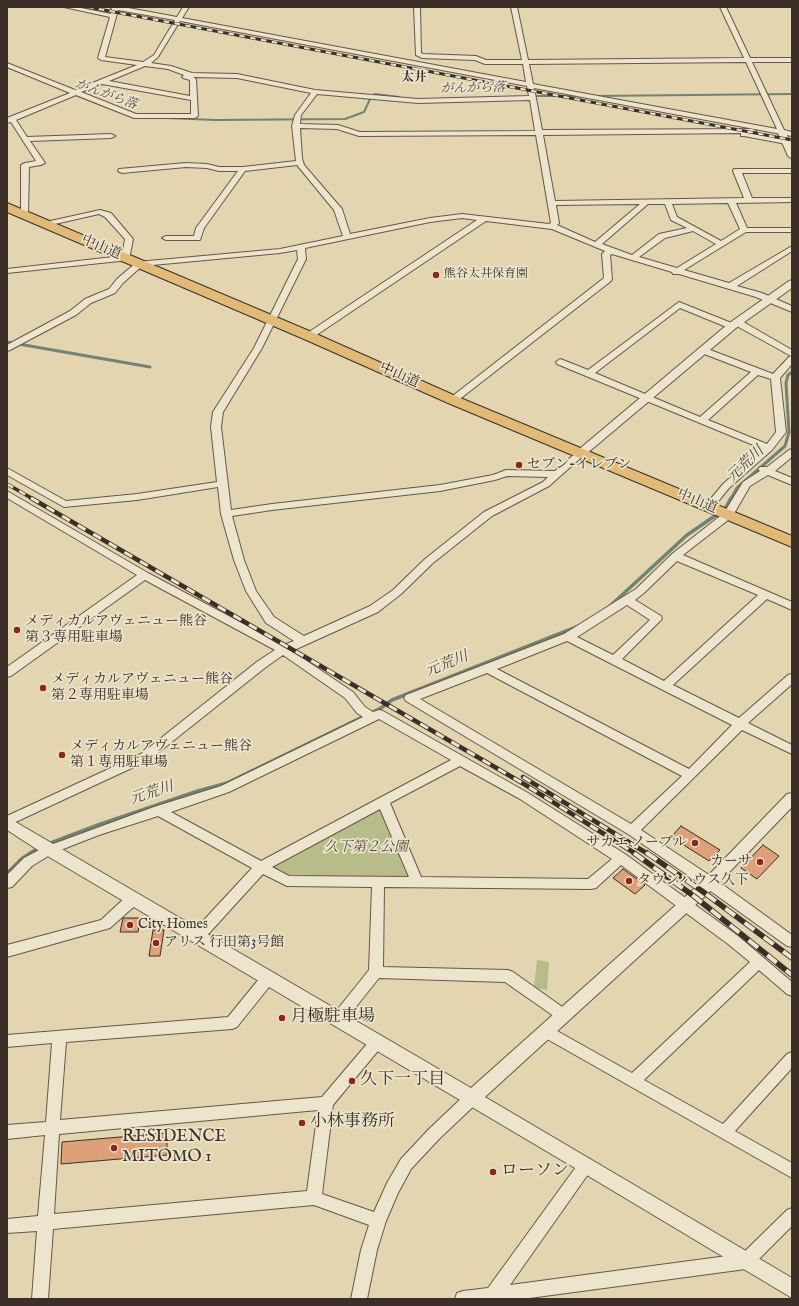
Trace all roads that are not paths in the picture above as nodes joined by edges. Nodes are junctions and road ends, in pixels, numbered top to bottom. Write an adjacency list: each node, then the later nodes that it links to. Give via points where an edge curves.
1 (67, 7): 7 (street)
2 (115, 7): 7 (street); 8 (street)
3 (186, 7): 8 (street)
4 (417, 7): 11 (street, via 418,54 437,58 476,58 486,62)
5 (514, 7): 11 (street)
6 (723, 7): 9 (street)
7 (113, 16): 12 (street, via 101,58)
8 (179, 19): 12 (street, via 156,56); 17 (street)
9 (748, 60): 10 (street); 11 (street); 25 (street)
10 (792, 60)
11 (525, 62): 17 (street)
12 (144, 64): 15 (street); 16 (street)
13 (7, 65): 19 (street)
14 (7, 71): 19 (street)
15 (190, 74): 18 (street, via 237,76); 20 (street, via 186,77 193,79)
16 (101, 82): 19 (street); 20 (street)
17 (529, 85): 21 (street); 25 (street)
18 (315, 92): 21 (street, via 418,101); 23 (street, via 298,115)
19 (71, 94): 20 (street, via 140,117 195,116); 22 (street)
20 (193, 98)
21 (533, 98): 26 (street)
22 (10, 120): 29 (street)
23 (296, 126): 26 (street, via 338,127 359,134); 32 (street, via 296,150)
24 (728, 131): 25 (street); 26 (street); 30 (street)
25 (781, 131): 27 (street); 30 (street)
26 (539, 133): 41 (street)
27 (791, 133)
28 (111, 136): 29 (street)
29 (26, 139): 43 (street, via 41,163 24,165)
30 (789, 143): 31 (street)
31 (792, 156)
32 (300, 163): 33 (street); 50 (street, via 338,209)
33 (243, 169): 34 (street, via 186,165); 51 (street, via 200,228 198,238)
34 (122, 171)
35 (792, 171): 38 (street, via 737,171)
36 (792, 200): 38 (street)
37 (731, 201): 38 (street); 40 (street); 48 (street)
38 (749, 201)
39 (644, 202): 40 (street); 41 (street); 53 (street, via 644,205)
40 (668, 202): 47 (street, via 674,218)
41 (551, 203): 46 (street, via 555,224)
42 (7, 207): 43 (highway, 中山道)
43 (24, 214): 45 (highway, 中山道)
44 (485, 218): 46 (street); 50 (street, via 443,218); 68 (street)
45 (46, 224): 57 (highway, 中山道); 57 (street, via 100,212 108,215 129,239)
46 (551, 227): 53 (street)
47 (693, 229): 52 (street); 58 (street, via 662,236)
48 (744, 230): 49 (street); 52 (street)
49 (792, 230)
50 (347, 236): 54 (street)
51 (166, 238)
52 (721, 244): 61 (street)
53 (596, 245): 56 (street)
54 (301, 248): 59 (street); 66 (street, via 302,259)
55 (792, 248): 63 (street)
56 (611, 251): 58 (street); 78 (street, via 606,254 608,279)
57 (126, 258): 59 (highway, 中山道); 60 (street)
58 (633, 258): 61 (street)
59 (140, 264): 66 (highway, 中山道); 69 (street, via 112,291 88,301 73,313)
60 (7, 271)
61 (676, 272): 63 (street)
62 (792, 283): 64 (street)
63 (729, 287): 64 (street)
64 (768, 299): 65 (street); 67 (street)
65 (792, 308)
66 (271, 320): 68 (highway, 中山道); 88 (street, via 258,348 218,412 216,427)
67 (734, 324): 70 (street); 71 (street); 75 (street, via 679,305)
68 (310, 336): 78 (highway, 中山道)
69 (9, 345)
70 (702, 350): 74 (street); 77 (street)
71 (792, 354)
72 (792, 359): 76 (street)
73 (560, 362): 75 (street)
74 (757, 371): 76 (street); 79 (street)
75 (589, 374): 77 (street)
76 (775, 378): 80 (street, via 782,432)
77 (646, 397): 79 (street); 82 (street)
78 (453, 400): 82 (highway, 中山道)
79 (702, 420): 80 (street)
80 (769, 448): 83 (street)
81 (792, 452): 85 (street)
82 (580, 453): 86 (street); 90 (highway, 中山道)
83 (753, 464): 85 (street); 90 (street, via 726,486)
84 (7, 471): 88 (street, via 64,504 137,497)
85 (768, 471): 87 (street); 92 (street, via 746,484)
86 (556, 474): 91 (street, via 506,473 440,488); 100 (street, via 546,484 488,514 374,609)
87 (792, 482)
88 (222, 484): 91 (street)
89 (7, 494): 95 (street)
90 (709, 508): 92 (highway, 中山道)
91 (226, 514): 100 (street, via 251,591 270,620)
92 (728, 515): 93 (highway, 中山道); 94 (street)
93 (792, 542)
94 (676, 556): 96 (street); 97 (street)
95 (144, 575): 101 (street); 104 (street)
96 (766, 594): 98 (street); 106 (street)
97 (627, 600): 99 (street); 102 (street, via 657,619)
98 (792, 606)
99 (568, 637): 102 (street); 103 (street)
100 (304, 641): 101 (street)
101 (283, 650): 107 (street, via 349,695 361,710); 115 (street, via 145,758)
102 (614, 660): 106 (street)
103 (487, 668): 111 (street); 116 (street, via 410,698)
104 (7, 673)
105 (792, 678): 108 (street)
106 (665, 686): 108 (street)
107 (373, 717): 110 (street, via 379,714); 114 (street, via 225,789)
108 (741, 723): 109 (street); 111 (street)
109 (792, 750)
110 (459, 761): 113 (street); 118 (street, via 524,796)
111 (690, 775): 116 (street)
112 (792, 798): 122 (street)
113 (383, 801): 119 (street); 121 (street)
114 (158, 810): 117 (street); 119 (street)
115 (7, 822): 117 (street)
116 (632, 831): 122 (street)
117 (49, 850): 123 (street, via 28,862); 124 (street)
118 (621, 858): 121 (street, via 591,884); 125 (street)
119 (262, 866): 120 (street, via 287,881); 126 (street)
120 (378, 882): 121 (street); 130 (street)
121 (417, 882)
122 (710, 883): 125 (street); 127 (street)
123 (7, 884)
124 (133, 899): 126 (street); 128 (street, via 105,924)
125 (686, 905): 129 (street); 133 (street)
126 (197, 937): 131 (street)
127 (792, 942)
128 (7, 951)
129 (759, 962): 132 (street); 140 (street)
130 (376, 972): 133 (street, via 508,976); 134 (street)
131 (268, 978): 134 (street); 136 (street, via 232,1022)
132 (792, 990)
133 (563, 1015): 135 (street)
134 (338, 1019): 138 (street)
135 (545, 1032): 140 (street); 141 (street)
136 (59, 1036): 137 (street); 143 (street)
137 (7, 1041)
138 (377, 1042): 141 (street); 142 (street)
139 (792, 1058): 145 (street)
140 (634, 1080): 145 (street)
141 (472, 1098): 146 (street); 150 (street, via 406,1164)
142 (326, 1103): 143 (street); 148 (street)
143 (52, 1128): 144 (street); 151 (street)
144 (7, 1132)
145 (725, 1132): 147 (street)
146 (586, 1165): 153 (street); 155 (street)
147 (792, 1171)
148 (314, 1198): 150 (street); 151 (street)
149 (792, 1216): 153 (street)
150 (378, 1221): 157 (street)
151 (45, 1222): 152 (street); 156 (street)
152 (7, 1226)
153 (746, 1261): 154 (street); 155 (street)
154 (792, 1289)
155 (492, 1297): 158 (street)
156 (40, 1299)
157 (359, 1299)
158 (463, 1299)

